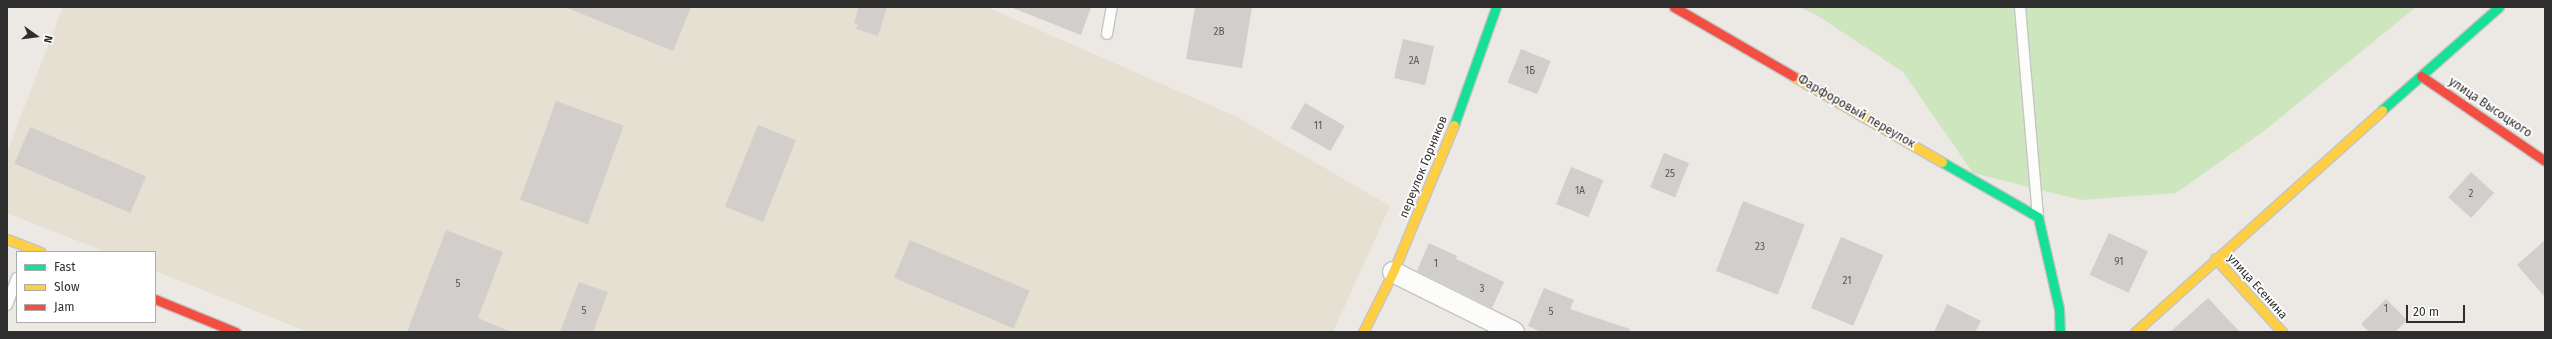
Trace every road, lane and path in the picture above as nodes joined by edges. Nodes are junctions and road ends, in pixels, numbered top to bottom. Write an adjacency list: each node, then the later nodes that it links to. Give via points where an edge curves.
1 (1112, 7): 6 (lane)
2 (1496, 7): 13 (street, переулок Горняков, via 1453,129)
3 (1674, 7): 9 (street, Фарфоровый переулок)
4 (2020, 7): 9 (lane)
5 (2499, 7): 7 (street)
6 (1107, 34)
7 (2421, 76): 8 (street, улица Высоцкого, via 2530,149); 12 (street)
8 (2545, 162)
9 (2038, 217): 20 (street, via 2059,309)
10 (7, 239): 11 (street)
11 (27, 249)
12 (2215, 258): 21 (street); 22 (street, улица Есенина)
13 (1393, 272): 18 (street, переулок Горняков); 19 (street)
14 (16, 281): 16 (lane)
15 (156, 299): 17 (street)
16 (7, 305)
17 (236, 332)
18 (1363, 332)
19 (1514, 332)
20 (2060, 332)
21 (2135, 332)
22 (2282, 332)

